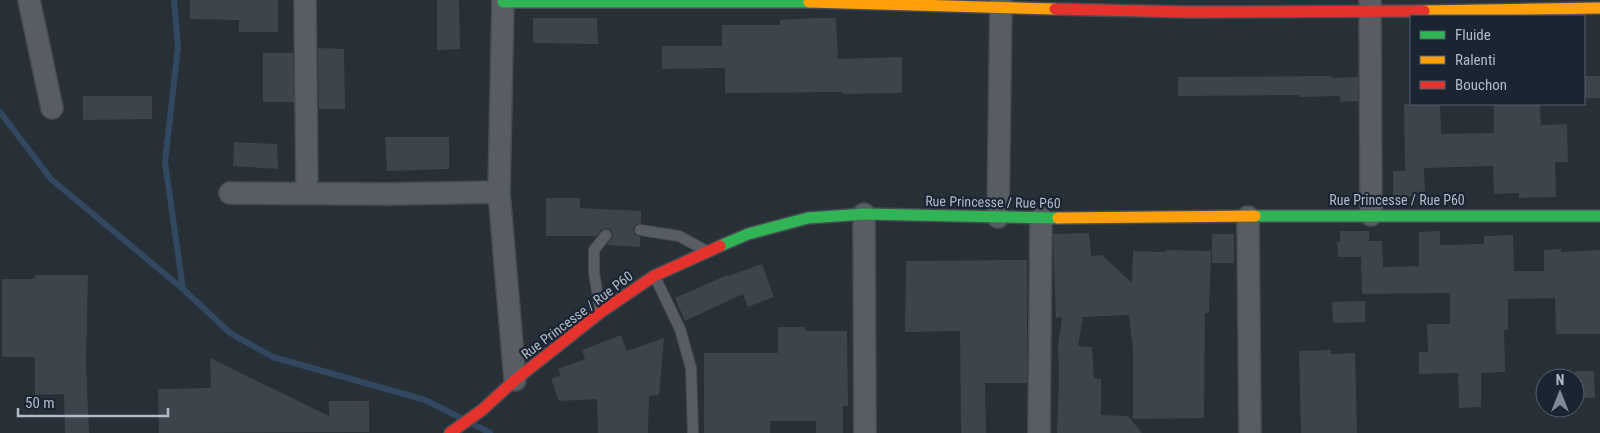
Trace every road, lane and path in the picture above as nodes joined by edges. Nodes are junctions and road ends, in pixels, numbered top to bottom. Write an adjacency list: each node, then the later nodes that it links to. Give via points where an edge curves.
1 (29, 0): 10 (street)
2 (305, 0): 13 (street)
3 (503, 1): 4 (street); 11 (street)
4 (803, 1): 5 (street)
5 (1001, 4): 7 (street); 17 (street)
6 (1562, 4): 8 (street); 9 (street)
7 (1188, 6): 8 (street)
8 (1370, 6): 15 (street)
9 (1600, 8)
10 (52, 108)
11 (499, 192): 13 (street); 25 (street)
12 (230, 193): 13 (street)
13 (307, 193)
14 (864, 214): 17 (street, Rue Princesse / Rue P60); 22 (street, Rue Princesse / Rue P60, via 808,218 748,234); 28 (street)
15 (1371, 215): 16 (street, Rue Princesse / Rue P60); 18 (street, Rue Princesse / Rue P60)
16 (1600, 216)
17 (998, 217): 19 (street, Rue Princesse / Rue P60)
18 (1248, 217): 19 (street, Rue Princesse / Rue P60); 30 (street)
19 (1041, 218): 29 (street)
20 (640, 230): 22 (lane, via 679,236)
21 (606, 235): 24 (lane, via 594,250)
22 (707, 251): 23 (street, Rue Princesse / Rue P60)
23 (654, 276): 24 (street, Rue Princesse / Rue P60); 27 (lane, via 680,329 691,368)
24 (600, 312): 25 (street, Rue Princesse / Rue P60)
25 (515, 380): 26 (street, Rue Princesse / Rue P60, via 482,410)
26 (452, 431)
27 (694, 433)
28 (865, 433)
29 (1040, 433)
30 (1250, 433)

